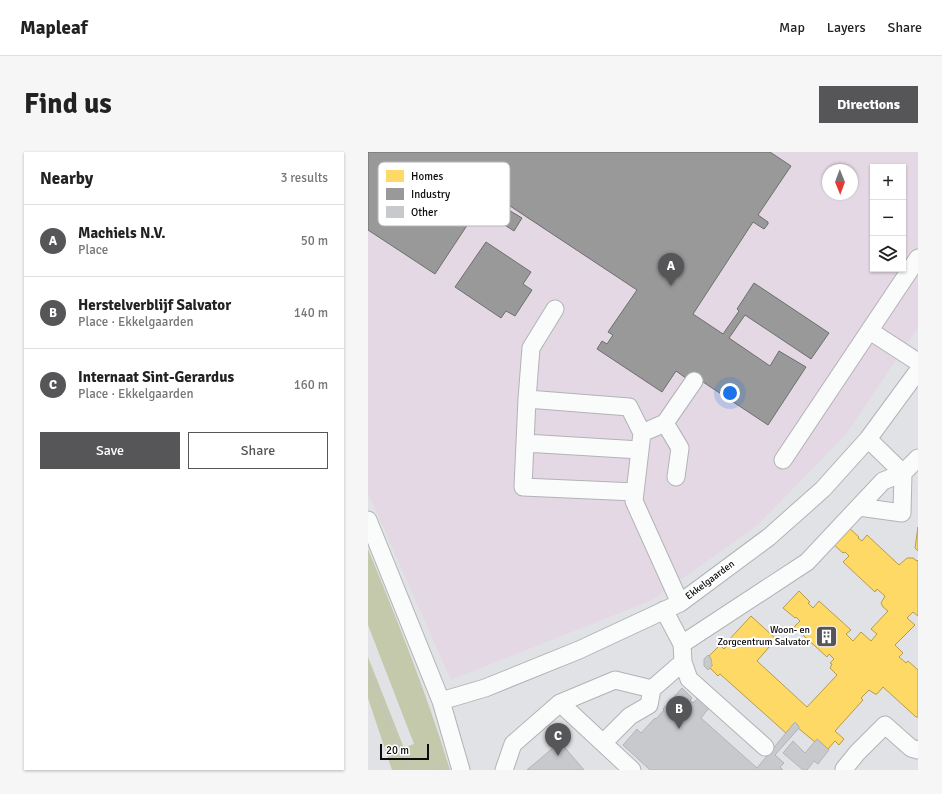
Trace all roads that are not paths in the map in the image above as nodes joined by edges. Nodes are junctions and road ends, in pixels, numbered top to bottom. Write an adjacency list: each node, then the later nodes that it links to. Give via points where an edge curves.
1 (918, 258): 3 (street)
2 (555, 309): 7 (street, via 531,348)
3 (870, 331): 4 (street); 14 (street)
4 (918, 362)
5 (918, 371): 10 (street, Ekkelgaarden)
6 (694, 381): 8 (street)
7 (527, 399): 9 (street, via 629,407); 11 (street)
8 (665, 423): 9 (street); 16 (street, via 680,448)
9 (642, 433): 12 (street)
10 (868, 439): 15 (street); 20 (street, Ekkelgaarden, via 823,489 769,537)
11 (525, 443): 12 (street); 17 (street, via 523,487)
12 (640, 450): 17 (street)
13 (918, 458): 15 (street)
14 (783, 460)
15 (903, 473): 18 (street, via 884,482); 18 (street, via 902,513)
16 (676, 477)
17 (635, 492): 20 (street, via 634,501)
18 (859, 507): 22 (street, via 807,562)
19 (368, 520): 25 (street)
20 (680, 603): 21 (street, Ekkelgaarden)
21 (664, 610): 22 (street); 25 (street, Ekkelgaarden, via 579,650 485,688)
22 (682, 644): 23 (street)
23 (683, 662): 24 (street); 28 (street, via 689,679)
24 (652, 689): 26 (street, via 615,680); 27 (street, via 649,705 630,716)
25 (441, 701): 30 (street)
26 (560, 703): 27 (street); 31 (street, via 513,744)
27 (603, 743): 32 (street)
28 (765, 747)
29 (918, 750): 33 (street, via 911,748 885,725)
30 (460, 770)
31 (504, 770)
32 (632, 770)
33 (845, 770)

